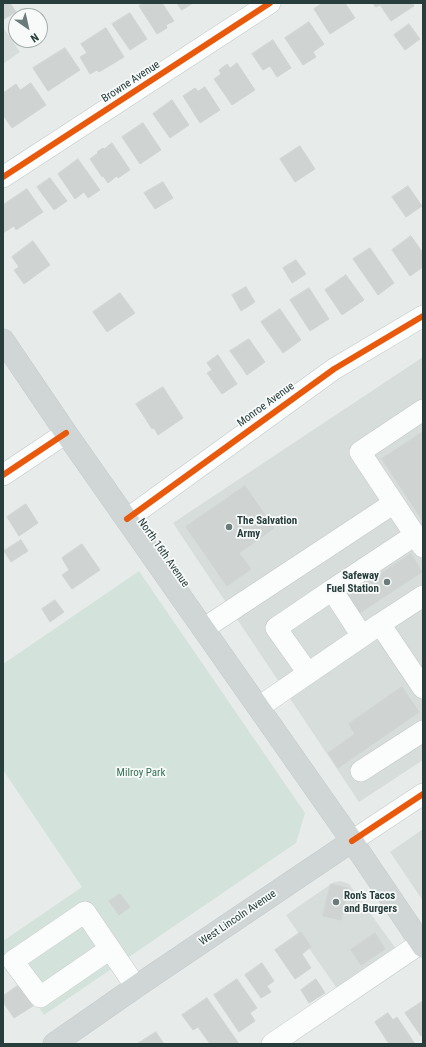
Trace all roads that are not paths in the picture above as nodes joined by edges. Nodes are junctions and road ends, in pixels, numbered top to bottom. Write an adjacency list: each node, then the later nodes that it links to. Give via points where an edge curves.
1 (270, 3): 2 (street, Browne Avenue)
2 (3, 178)
3 (423, 316): 9 (street, Monroe Avenue, via 334,369)
4 (3, 340): 6 (main road, North 16th Avenue)
5 (423, 410): 8 (street, via 360,452)
6 (66, 433): 7 (street); 9 (main road, North 16th Avenue)
7 (3, 475)
8 (394, 503): 10 (street); 14 (street)
9 (127, 519): 14 (main road, North 16th Avenue)
10 (419, 541): 11 (street)
11 (332, 590): 15 (street); 16 (street, via 276,628)
12 (423, 596): 13 (street)
13 (380, 624): 15 (street); 17 (street)
14 (203, 629): 18 (main road, North 16th Avenue)
15 (362, 636): 16 (street)
16 (308, 673): 18 (street)
17 (423, 688)
18 (259, 707): 22 (main road, North 16th Avenue)
19 (420, 738): 20 (street)
20 (361, 771)
21 (423, 794): 22 (street, West Lincoln Avenue)
22 (352, 842): 23 (main road, North 16th Avenue); 25 (main road, West Lincoln Avenue)
23 (422, 944): 27 (street)
24 (110, 949): 25 (street)
25 (136, 987): 26 (main road, West Lincoln Avenue)
26 (54, 1044)
27 (272, 1044)

